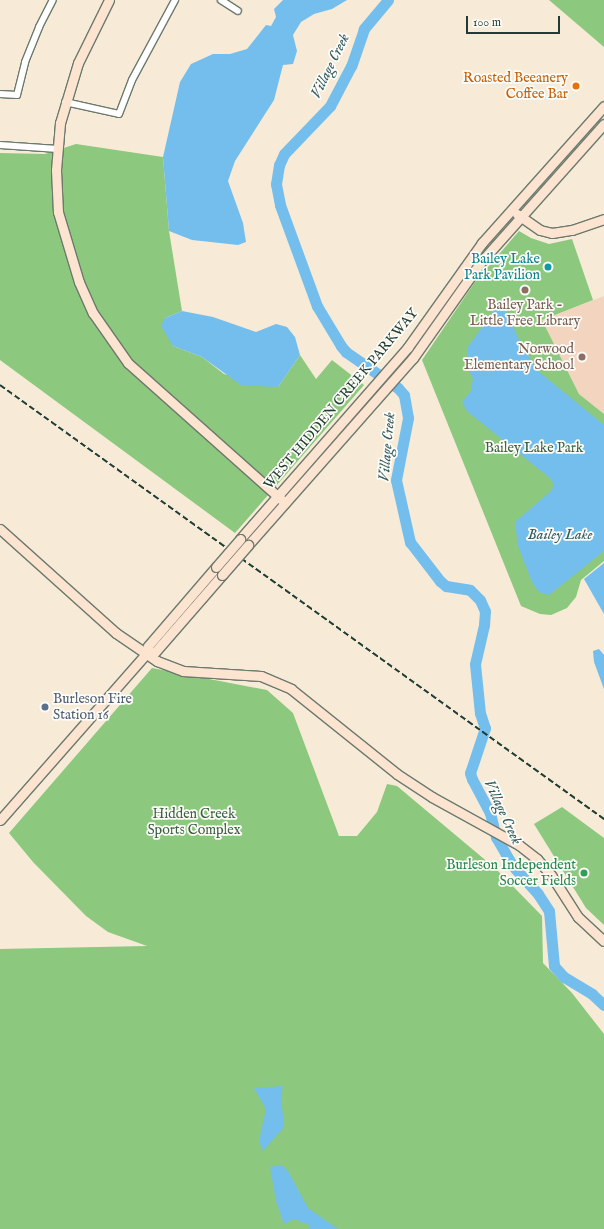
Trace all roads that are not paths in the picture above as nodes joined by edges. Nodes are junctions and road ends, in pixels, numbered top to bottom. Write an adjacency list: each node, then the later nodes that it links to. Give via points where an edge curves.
1 (53, 0): 6 (street, via 25,62 17,95)
2 (109, 0): 7 (main road, via 86,43)
3 (175, 0): 7 (street, via 132,80 119,114)
4 (221, 0): 5 (street)
5 (238, 11)
6 (0, 94)
7 (65, 102): 11 (main road)
8 (604, 106): 12 (main road, WEST HIDDEN CREEK PARKWAY)
9 (604, 124): 13 (main road, WEST HIDDEN CREEK PARKWAY)
10 (0, 145): 11 (street)
11 (58, 149): 15 (main road, via 58,212 79,282 93,314 142,378)
12 (512, 210): 13 (main road); 15 (main road, WEST HIDDEN CREEK PARKWAY, via 469,260 408,347)
13 (520, 217): 14 (main road, via 540,230 552,233); 16 (main road, WEST HIDDEN CREEK PARKWAY, via 480,262 413,358)
14 (604, 220)
15 (277, 496): 16 (main road); 18 (main road, WEST HIDDEN CREEK PARKWAY, bridge, via 148,646)
16 (285, 503): 18 (main road, WEST HIDDEN CREEK PARKWAY, bridge, via 155,652)
17 (0, 529): 18 (main road, via 116,633)
18 (146, 654): 19 (main road); 20 (main road, via 175,669 261,676 291,689 397,774 509,839 537,859 551,875 578,918)
19 (0, 820)
20 (604, 941)

